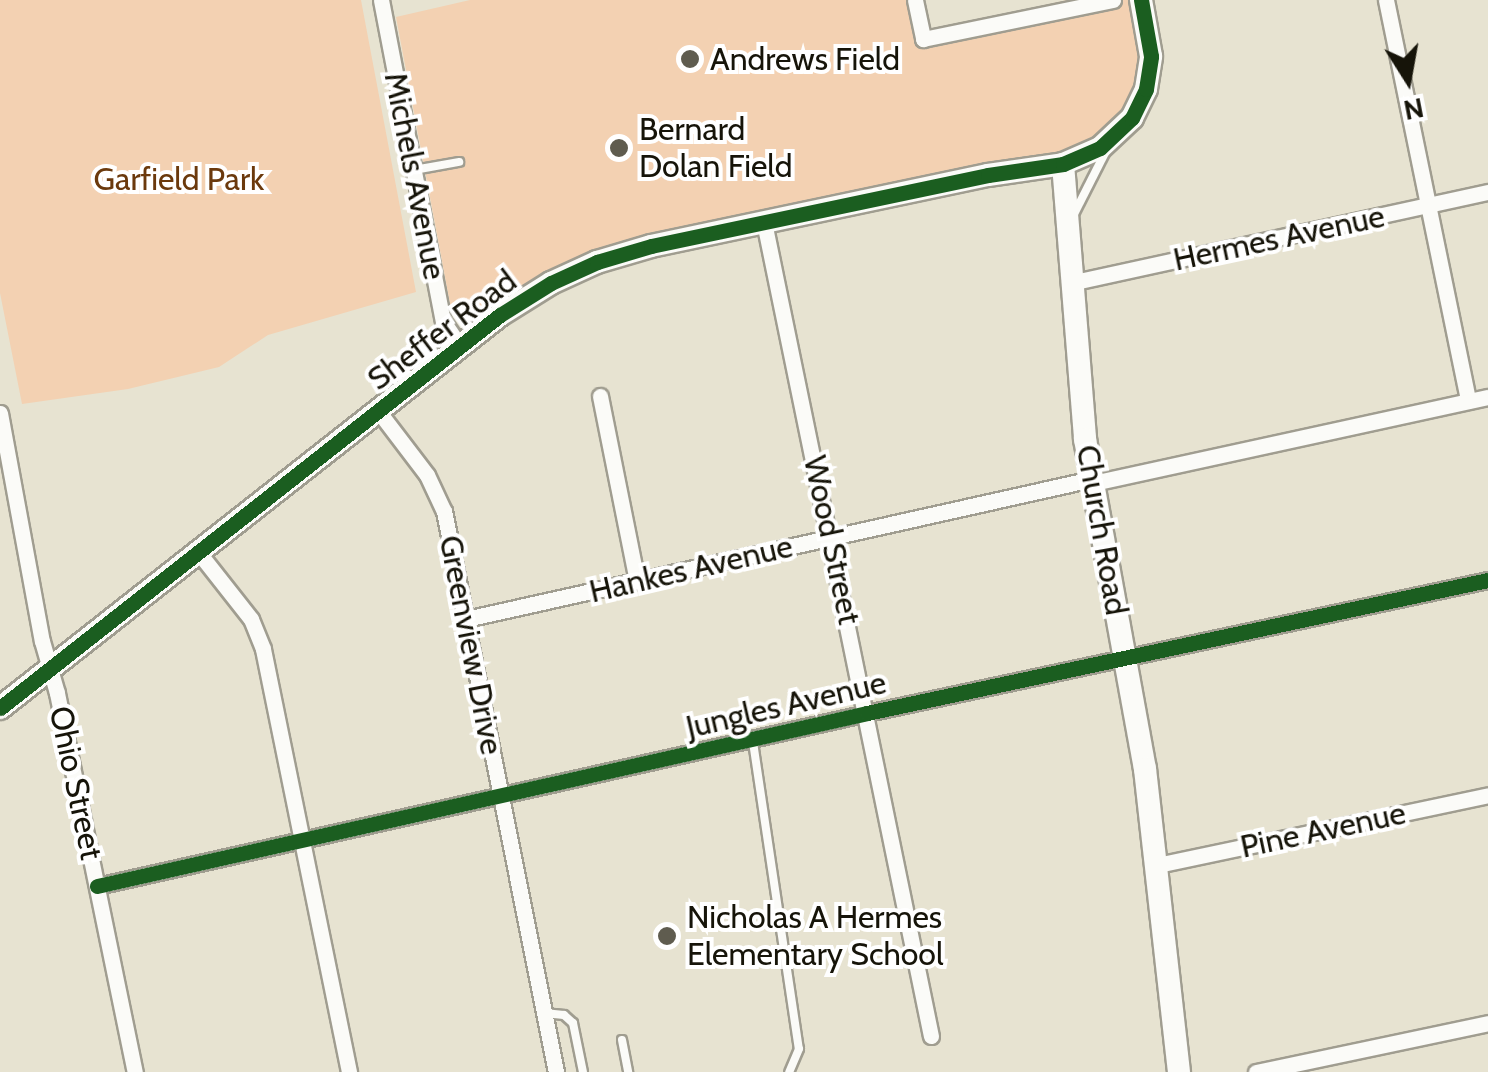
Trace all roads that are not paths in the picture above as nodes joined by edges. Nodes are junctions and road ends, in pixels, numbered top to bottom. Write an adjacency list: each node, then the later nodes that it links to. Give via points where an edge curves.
1 (381, 0): 9 (street, Michels Avenue)
2 (915, 0): 3 (street, via 923,39)
3 (1112, 0)
4 (1141, 0): 6 (street, via 1151,56 1146,89)
5 (1386, 0): 11 (street)
6 (1111, 140): 8 (street, Sheffer Road); 12 (lane, via 1077,211)
7 (459, 162): 9 (lane)
8 (1063, 164): 12 (street, Church Road); 13 (street, Sheffer Road)
9 (414, 170): 15 (street, Michels Avenue, via 443,320)
10 (1488, 192): 11 (street, Hermes Avenue)
11 (1428, 205): 14 (street, Hermes Avenue); 18 (street)
12 (1066, 220): 14 (street, Church Road)
13 (764, 222): 15 (street, Sheffer Road, via 597,262 527,298); 22 (street, Wood Street)
14 (1070, 283): 21 (street, Church Road)
15 (460, 346): 19 (street, Sheffer Road)
16 (600, 396): 25 (street)
17 (1488, 397): 18 (street, Hankes Avenue)
18 (1468, 401): 21 (street, Hankes Avenue)
19 (380, 412): 23 (street, Sheffer Road); 26 (street, Greenview Drive, via 438,491)
20 (0, 413): 28 (street, Ohio Street)
21 (1092, 481): 22 (street, Hankes Avenue); 27 (street, Church Road)
22 (832, 537): 25 (street, Hankes Avenue); 30 (street, Wood Street)
23 (199, 553): 28 (street, Sheffer Road); 34 (street, via 258,633)
24 (1488, 580): 27 (street, Jungles Avenue)
25 (637, 581): 26 (street, Hankes Avenue)
26 (466, 619): 33 (street, Greenview Drive)
27 (1126, 661): 30 (street, Jungles Avenue); 35 (street, Church Road)
28 (50, 670): 29 (street, Sheffer Road); 36 (street, Ohio Street)
29 (0, 708)
30 (867, 713): 31 (street, Jungles Avenue); 39 (street, Wood Street)
31 (753, 742): 33 (street, Jungles Avenue); 46 (lane, via 799,1050)
32 (1488, 795): 35 (street, Pine Avenue)
33 (502, 799): 34 (street, Jungles Avenue); 37 (street, Greenview Drive)
34 (303, 842): 36 (street, Jungles Avenue); 42 (street)
35 (1158, 865): 47 (street, Church Road)
36 (97, 886): 41 (street, Ohio Street)
37 (544, 1013): 43 (street, Greenview Drive); 44 (lane, via 573,1023)
38 (1488, 1023): 48 (street)
39 (931, 1036)
40 (622, 1040): 45 (lane)
41 (136, 1072)
42 (349, 1072)
43 (556, 1072)
44 (583, 1072)
45 (628, 1072)
46 (789, 1072)
47 (1179, 1072)
48 (1256, 1072)

